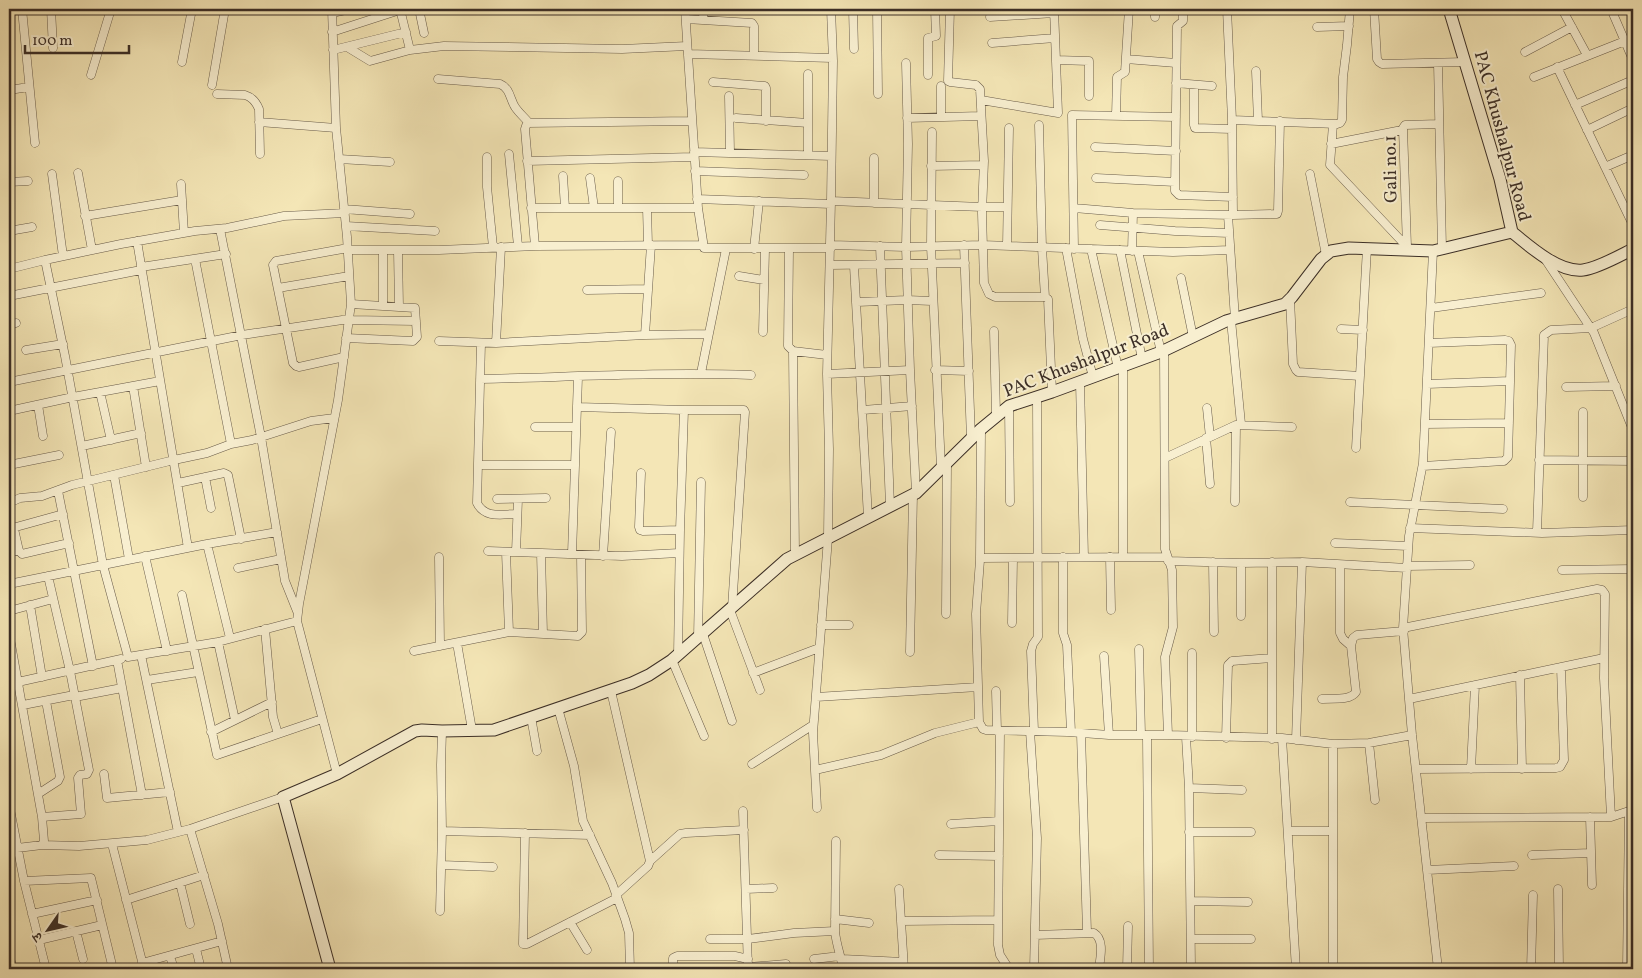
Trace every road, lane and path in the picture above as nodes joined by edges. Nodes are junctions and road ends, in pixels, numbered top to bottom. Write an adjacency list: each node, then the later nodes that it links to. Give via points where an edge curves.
1 (22, 9): 73 (street)
2 (51, 9): 42 (street)
3 (111, 9): 62 (street)
4 (192, 9): 54 (street)
5 (225, 9): 70 (street)
6 (350, 9): 25 (street)
7 (400, 9): 34 (street); 35 (street)
8 (419, 9): 36 (street)
9 (686, 9): 29 (street)
10 (704, 9): 30 (street)
11 (831, 9): 50 (street)
12 (853, 9): 43 (street)
13 (877, 9): 76 (street)
14 (935, 9): 63 (street, via 936,36 928,38)
15 (950, 9): 79 (street, via 948,80 978,86)
16 (1129, 9): 51 (street)
17 (1155, 9): 28 (street)
18 (1183, 9): 57 (street, via 1183,21 1177,26)
19 (1227, 9): 90 (street)
20 (1350, 9): 31 (street)
21 (1374, 9): 58 (street, via 1379,62)
22 (1449, 9): 55 (main road, PAC Khushalpur Road)
23 (1562, 9): 33 (street)
24 (1611, 9): 39 (street)
25 (332, 11): 34 (street)
26 (1054, 11): 27 (street); 37 (street)
27 (990, 17)
28 (1155, 18)
29 (686, 19): 30 (street); 46 (street)
30 (703, 20): 48 (street, via 752,23)
31 (1349, 26): 32 (street); 98 (street, via 1342,120)
32 (1317, 27)
33 (1572, 27): 47 (street); 49 (street)
34 (332, 32): 44 (street)
35 (406, 32): 41 (street); 45 (street)
36 (424, 33)
37 (1055, 38): 40 (street); 52 (street)
38 (1633, 39): 39 (street)
39 (1625, 41): 49 (street); 53 (street)
40 (992, 43)
41 (347, 47): 44 (street); 45 (street, via 370,61)
42 (53, 48)
43 (854, 49)
44 (333, 50): 101 (street)
45 (410, 50): 46 (street, via 448,46)
46 (688, 50): 48 (street); 91 (street)
47 (1525, 52)
48 (754, 55): 50 (street)
49 (1587, 56): 59 (street)
50 (832, 58): 117 (street)
51 (1126, 58): 57 (street); 85 (street, via 1124,73 1117,77)
52 (1056, 60): 78 (street, via 1089,62); 82 (street)
53 (1633, 60)
54 (182, 62)
55 (1465, 62): 58 (street); 169 (main road, PAC Khushalpur Road, via 1500,179)
56 (906, 63): 89 (street)
57 (1176, 63): 68 (street)
58 (1438, 63): 99 (street)
59 (1557, 67): 64 (street); 80 (street)
60 (1256, 71): 93 (street)
61 (808, 74): 97 (street)
62 (91, 75)
63 (928, 75)
64 (1534, 76)
65 (438, 79): 96 (street, via 504,85 515,107)
66 (1633, 80): 80 (street)
67 (713, 82): 92 (street, via 765,86)
68 (1176, 83): 69 (street); 87 (street)
69 (1194, 85): 72 (street); 103 (street, via 1195,128)
70 (212, 86)
71 (941, 86): 86 (street)
72 (1212, 86)
73 (29, 87): 74 (street); 107 (street)
74 (9, 90)
75 (217, 94): 95 (street, via 249,96 257,105)
76 (878, 94)
77 (729, 96): 111 (street)
78 (1089, 96)
79 (981, 100): 82 (street); 84 (street)
80 (1575, 105): 105 (street)
81 (1633, 108): 105 (street)
82 (1058, 113): 83 (street)
83 (1072, 115): 85 (street); 155 (street)
84 (981, 116): 86 (street); 123 (street)
85 (1116, 116): 87 (street)
86 (941, 117): 89 (street)
87 (1176, 117): 110 (street)
88 (736, 118): 92 (street)
89 (907, 118): 145 (street)
90 (1232, 120): 93 (street); 103 (street)
91 (692, 121): 96 (street); 114 (street)
92 (766, 121): 97 (street)
93 (1258, 121): 94 (street)
94 (1280, 121): 98 (street); 159 (street, via 1277,214)
95 (259, 122): 101 (street); 112 (street)
96 (529, 123): 121 (street, via 525,129)
97 (808, 123): 115 (street)
98 (1333, 124): 108 (street)
99 (1439, 124): 104 (street, Gali no.1, via 1405,125); 201 (street)
100 (1039, 125): 185 (street)
101 (336, 128): 120 (street)
102 (1009, 128): 147 (street)
103 (1232, 129): 139 (street)
104 (1402, 130): 108 (street); 187 (street, Gali no.1)
105 (1587, 130): 125 (street)
106 (932, 132): 124 (street)
107 (34, 142)
108 (1331, 144): 187 (street, via 1333,169)
109 (1095, 147): 110 (street)
110 (1176, 151): 137 (street)
111 (730, 153): 114 (street); 115 (street)
112 (260, 154)
113 (509, 154): 177 (street)
114 (694, 154): 121 (street); 126 (street)
115 (808, 155): 117 (street)
116 (1633, 155): 125 (street)
117 (832, 156): 143 (street)
118 (488, 157): 183 (street, via 487,187)
119 (874, 158): 144 (street)
120 (339, 159): 122 (street); 156 (street)
121 (527, 161): 149 (street)
122 (390, 162)
123 (984, 165): 124 (street); 148 (street)
124 (931, 166): 146 (street)
125 (1605, 167): 162 (street)
126 (695, 171): 130 (street); 140 (street)
127 (78, 173): 160 (street)
128 (52, 174): 205 (street)
129 (1310, 174): 204 (street)
130 (804, 175)
131 (563, 176): 150 (street)
132 (590, 178): 151 (street)
133 (1096, 178): 137 (street)
134 (28, 181): 136 (street)
135 (618, 181): 152 (street)
136 (9, 182)
137 (1175, 182): 139 (street, via 1175,191 1179,195)
138 (181, 184): 141 (street)
139 (1233, 197): 159 (street)
140 (697, 199): 142 (street); 154 (street)
141 (182, 200): 160 (street); 170 (street)
142 (759, 201): 143 (street); 190 (street)
143 (831, 203): 144 (street); 179 (street)
144 (874, 203): 145 (street)
145 (906, 204): 146 (street); 184 (street)
146 (931, 205): 148 (street); 181 (street)
147 (1007, 206): 148 (street); 182 (street)
148 (982, 207): 176 (street)
149 (531, 208): 150 (street); 178 (street)
150 (565, 208): 151 (street)
151 (594, 208): 152 (street)
152 (618, 208): 153 (street)
153 (647, 208): 154 (street); 173 (street)
154 (698, 208): 174 (street)
155 (1074, 208): 157 (street); 193 (street)
156 (345, 211): 158 (street); 163 (street); 165 (street, via 284,216)
157 (1133, 213): 159 (street); 166 (street)
158 (410, 214)
159 (1230, 215): 171 (street)
160 (86, 216): 196 (street)
161 (1100, 225): 166 (street)
162 (1633, 225)
163 (346, 226): 168 (street); 188 (street)
164 (32, 227): 167 (street)
165 (220, 228): 170 (street); 203 (street)
166 (1133, 228): 171 (street); 202 (street)
167 (9, 231)
168 (435, 231)
169 (1512, 232): 201 (main road, PAC Khushalpur Road); 207 (main road)
170 (184, 233): 172 (street)
171 (1229, 233): 200 (street)
172 (137, 241): 196 (street); 215 (street)
173 (649, 245): 174 (street); 178 (street); 223 (street)
174 (702, 245): 189 (street, via 707,249)
175 (964, 245): 176 (street); 181 (street); 209 (street)
176 (982, 245): 182 (street); 227 (street, via 984,283 989,294 995,297)
177 (518, 246): 178 (street); 183 (street)
178 (535, 246)
179 (830, 246): 180 (street); 192 (street); 211 (street)
180 (880, 246): 184 (street); 212 (street)
181 (931, 246): 184 (street); 213 (street)
182 (1007, 246): 185 (street)
183 (493, 247): 198 (street); 255 (street)
184 (906, 247): 210 (street)
185 (1042, 248): 193 (street); 227 (street)
186 (1367, 248): 187 (main road, PAC Khushalpur Road); 204 (main road, PAC Khushalpur Road, via 1349,248); 245 (street)
187 (1409, 248): 201 (main road, PAC Khushalpur Road)
188 (348, 249): 197 (street); 217 (street); 222 (street, via 276,260 273,265)
189 (726, 249): 190 (street); 248 (street)
190 (754, 249): 191 (street)
191 (765, 249): 192 (street); 220 (street)
192 (789, 249): 259 (street, via 787,343)
193 (1070, 249): 194 (street); 277 (street, via 1083,340)
194 (1091, 249): 199 (street); 265 (street)
195 (1633, 249): 207 (main road, via 1581,271)
196 (92, 250): 205 (street)
197 (383, 250): 198 (street); 234 (street)
198 (398, 250): 235 (street)
199 (1120, 250): 202 (street); 264 (street)
200 (1230, 250): 202 (street); 239 (street)
201 (1438, 250): 236 (street)
202 (1135, 251): 260 (street)
203 (226, 254): 206 (street); 249 (street)
204 (1326, 254): 228 (main road, PAC Khushalpur Road)
205 (63, 256): 208 (street)
206 (194, 259): 215 (street); 253 (street)
207 (1545, 259): 242 (street)
208 (45, 260): 216 (street); 221 (street)
209 (964, 263): 213 (street); 269 (street)
210 (906, 264): 212 (street); 213 (street); 229 (street)
211 (830, 265): 214 (street); 262 (street)
212 (881, 265): 214 (street); 230 (street)
213 (931, 265): 231 (street)
214 (854, 266): 232 (street)
215 (141, 268): 221 (street); 261 (street)
216 (9, 270)
217 (350, 276): 222 (street); 233 (street)
218 (738, 276): 220 (street)
219 (1181, 278): 250 (street)
220 (764, 280): 246 (street)
221 (51, 288): 226 (street); 257 (street)
222 (278, 288): 241 (street)
223 (648, 289): 224 (street); 247 (street)
224 (587, 290)
225 (1541, 293): 236 (street)
226 (9, 296)
227 (1045, 297): 288 (street, via 1049,302)
228 (1290, 299): 239 (main road, PAC Khushalpur Road, via 1277,307); 275 (street, via 1296,370)
229 (907, 300): 230 (street); 231 (street); 267 (street)
230 (882, 301): 232 (street); 270 (street)
231 (932, 301): 268 (street)
232 (857, 302): 272 (street)
233 (351, 304): 234 (street); 238 (street)
234 (383, 306): 235 (street)
235 (399, 306): 240 (street, via 415,308)
236 (1431, 308): 256 (street)
237 (1633, 309): 242 (street)
238 (349, 319): 240 (street); 241 (street); 251 (street)
239 (1233, 319): 250 (main road, PAC Khushalpur Road); 305 (street)
240 (416, 321): 251 (street, via 417,337 413,341)
241 (286, 328): 249 (street); 263 (street, via 296,366)
242 (1591, 328): 285 (street); 324 (street, via 1550,330 1544,335)
243 (1341, 329): 245 (street)
244 (994, 330): 301 (street)
245 (1363, 330): 275 (street)
246 (762, 332)
247 (645, 334): 248 (street); 255 (street)
248 (708, 334): 271 (street)
249 (242, 335): 253 (street); 314 (street)
250 (1193, 337): 260 (main road, PAC Khushalpur Road)
251 (346, 338): 263 (street)
252 (439, 341): 254 (street)
253 (210, 342): 261 (street); 318 (street)
254 (481, 342): 255 (street); 278 (street)
255 (496, 343)
256 (1429, 343): 280 (street, via 1509,341); 283 (street)
257 (63, 344): 258 (street); 266 (street)
258 (26, 350)
259 (793, 351): 262 (street); 378 (street)
260 (1162, 351): 264 (main road, PAC Khushalpur Road); 322 (street)
261 (156, 352): 266 (street); 279 (street)
262 (827, 355): 273 (street)
263 (344, 357): 302 (street)
264 (1142, 359): 265 (main road, PAC Khushalpur Road)
265 (1120, 367): 277 (main road, PAC Khushalpur Road); 388 (street)
266 (68, 370): 281 (street); 289 (street)
267 (910, 370): 270 (street); 293 (street)
268 (935, 370): 269 (street); 330 (street)
269 (969, 371): 316 (street)
270 (885, 372): 272 (street); 295 (street)
271 (701, 373): 274 (street); 276 (street)
272 (861, 373): 273 (street); 298 (street)
273 (827, 374): 363 (street)
274 (751, 375)
275 (1360, 376): 320 (street)
276 (578, 377): 278 (street); 292 (street)
277 (1093, 377): 282 (main road, PAC Khushalpur Road)
278 (480, 379): 328 (street)
279 (160, 381): 284 (street); 323 (street)
280 (1510, 381): 283 (street); 303 (street)
281 (9, 382)
282 (1080, 382): 288 (main road, PAC Khushalpur Road); 387 (street)
283 (1427, 384): 304 (street)
284 (133, 386): 287 (street); 312 (street)
285 (1616, 386): 286 (street); 310 (street)
286 (1566, 387)
287 (100, 392): 289 (street); 317 (street)
288 (1052, 392): 290 (main road, PAC Khushalpur Road)
289 (73, 397): 291 (street); 319 (street)
290 (1038, 397): 294 (main road, PAC Khushalpur Road); 386 (street)
291 (38, 404): 299 (street); 313 (street)
292 (577, 406): 297 (street); 307 (street)
293 (912, 406): 295 (street); 341 (street)
294 (1009, 406): 301 (main road, PAC Khushalpur Road); 346 (street)
295 (887, 408): 298 (street); 350 (street)
296 (1207, 408): 315 (street)
297 (684, 410): 358 (street); 409 (street, via 742,409 745,412)
298 (862, 410): 356 (street)
299 (9, 411)
300 (1583, 412): 325 (street)
301 (996, 415): 309 (main road, PAC Khushalpur Road)
302 (334, 418): 314 (street, via 311,421); 414 (street)
303 (1509, 423): 304 (street); 331 (street, via 1506,460)
304 (1425, 424): 331 (street)
305 (1238, 425): 308 (street); 315 (street); 347 (street)
306 (535, 427): 307 (street)
307 (576, 427): 329 (street)
308 (1292, 427)
309 (981, 429): 316 (main road, PAC Khushalpur Road); 384 (street)
310 (1633, 430)
311 (611, 432): 380 (street)
312 (141, 433): 317 (street); 332 (street)
313 (43, 436)
314 (261, 437): 318 (street); 360 (street)
315 (1208, 437): 322 (street); 339 (street)
316 (971, 439): 330 (main road, PAC Khushalpur Road)
317 (111, 440): 319 (street)
318 (231, 444): 323 (street)
319 (82, 446): 336 (street)
320 (1356, 448)
321 (59, 455): 327 (street)
322 (1165, 458): 390 (street, via 1165,549)
323 (174, 460): 332 (street); 338 (street)
324 (1539, 460): 325 (street); 361 (street)
325 (1583, 460): 326 (street); 342 (street)
326 (1633, 461)
327 (9, 465)
328 (478, 465): 329 (street); 355 (street, via 477,499 480,507 490,514)
329 (575, 465): 376 (street)
330 (944, 465): 341 (main road, PAC Khushalpur Road); 412 (street)
331 (1423, 466): 351 (street)
332 (146, 467): 334 (street)
333 (641, 473): 358 (street, via 640,530)
334 (114, 475): 336 (street); 391 (street)
335 (205, 477): 338 (street); 352 (street); 362 (street, via 228,475)
336 (88, 481): 340 (street); 396 (street)
337 (701, 482): 424 (street)
338 (178, 483): 368 (street)
339 (1210, 484)
340 (58, 491): 349 (street); 354 (street)
341 (914, 494): 350 (main road, PAC Khushalpur Road); 435 (street)
342 (1583, 497)
343 (518, 498): 344 (street); 345 (street); 355 (street)
344 (546, 498)
345 (498, 499)
346 (1010, 502)
347 (1235, 502)
348 (1350, 502): 351 (street)
349 (9, 503)
350 (890, 506): 356 (main road, PAC Khushalpur Road)
351 (1415, 506): 353 (street); 357 (street)
352 (211, 508)
353 (1503, 509)
354 (63, 514): 364 (street); 369 (street, via 14,528)
355 (517, 514): 372 (street)
356 (868, 517): 363 (main road, PAC Khushalpur Road)
357 (1410, 528): 361 (street); 367 (street)
358 (680, 530): 374 (street)
359 (1633, 530): 361 (street)
360 (277, 532): 362 (street); 389 (street)
361 (1537, 532)
362 (241, 538): 365 (street)
363 (828, 538): 378 (main road, PAC Khushalpur Road); 417 (street)
364 (69, 543): 369 (street, via 22,554); 402 (street)
365 (206, 544): 368 (street); 425 (street)
366 (1335, 544): 367 (street)
367 (1408, 546): 399 (street)
368 (188, 548): 379 (street)
369 (19, 550): 375 (street)
370 (488, 552): 371 (street)
371 (506, 552): 372 (street); 421 (street)
372 (516, 552): 373 (street)
373 (541, 553): 376 (street); 423 (street)
374 (679, 553): 380 (street); 440 (street)
375 (9, 554)
376 (572, 554): 377 (street)
377 (581, 555): 380 (street); 423 (street, via 581,635)
378 (795, 555): 409 (main road, PAC Khushalpur Road)
379 (145, 556): 391 (street); 433 (street)
380 (603, 556)
381 (439, 557): 429 (street)
382 (1063, 557): 386 (street); 387 (street); 479 (street, via 1063,633 1067,645)
383 (1110, 557): 387 (street); 388 (street); 410 (street)
384 (980, 558): 385 (street); 455 (street, via 976,614)
385 (1013, 558): 386 (street); 415 (street)
386 (1038, 558): 477 (street, via 1038,637 1031,652)
387 (1084, 558)
388 (1124, 558): 390 (street)
389 (281, 559): 400 (street); 414 (street)
390 (1168, 559): 392 (street); 483 (street, via 1172,570 1173,627 1165,657)
391 (129, 560): 396 (street)
392 (1213, 562): 395 (street); 422 (street)
393 (1272, 562): 394 (street); 395 (street); 441 (street)
394 (1302, 562): 397 (street); 491 (street)
395 (1241, 563): 413 (street)
396 (103, 564): 402 (street); 439 (street)
397 (1340, 565): 399 (street); 430 (street, via 1340,633)
398 (1470, 565): 399 (street)
399 (1407, 567): 419 (street)
400 (238, 568)
401 (1633, 569): 403 (street)
402 (75, 570): 404 (street); 444 (street)
403 (1562, 570)
404 (48, 576): 405 (street); 407 (street)
405 (9, 584)
406 (182, 595): 428 (street)
407 (53, 599): 408 (street); 446 (street)
408 (30, 605): 411 (street); 450 (street)
409 (731, 609): 424 (main road, PAC Khushalpur Road); 448 (street)
410 (1111, 610)
411 (9, 611)
412 (946, 614)
413 (1241, 616)
414 (298, 617): 418 (street); 469 (street)
415 (1012, 623)
416 (849, 625): 417 (street)
417 (821, 626): 431 (street)
418 (265, 629): 425 (street); 465 (street)
419 (1404, 630): 430 (street, via 1357,635); 442 (street, via 1597,589 1605,594); 463 (street)
420 (9, 632): 452 (street)
421 (509, 632): 423 (street); 427 (street)
422 (1214, 632)
423 (543, 634)
424 (700, 636): 440 (main road, PAC Khushalpur Road); 471 (street)
425 (230, 638): 426 (street)
426 (218, 642): 428 (street); 470 (street)
427 (457, 643): 429 (street); 474 (street)
428 (193, 646): 433 (street); 447 (street)
429 (440, 646): 434 (street)
430 (1351, 646): 462 (street, via 1355,694 1350,698)
431 (820, 648): 448 (street); 461 (street)
432 (1139, 649): 486 (street)
433 (167, 651): 437 (street)
434 (414, 651)
435 (910, 652)
436 (1192, 653): 487 (street)
437 (141, 655): 439 (street); 451 (street)
438 (1104, 656): 482 (street)
439 (128, 657): 443 (street)
440 (675, 658): 458 (main road, PAC Khushalpur Road, via 632,684); 485 (street)
441 (1272, 658): 488 (street, via 1232,661 1228,666); 490 (street)
442 (1604, 658): 445 (street); 515 (street)
443 (117, 660): 444 (street); 456 (street)
444 (93, 666): 446 (street)
445 (1561, 667): 449 (street); 498 (street, via 1563,764 1556,768)
446 (70, 671): 450 (street); 460 (street)
447 (198, 672): 451 (street); 478 (street)
448 (753, 673): 457 (street)
449 (1520, 675): 454 (street); 498 (street)
450 (42, 677): 452 (street)
451 (146, 680): 504 (street)
452 (18, 681): 453 (street); 466 (street)
453 (9, 684)
454 (1475, 685): 463 (street); 497 (street)
455 (978, 687): 461 (street); 472 (street)
456 (122, 688): 460 (street); 506 (street)
457 (760, 690)
458 (611, 691): 467 (main road, PAC Khushalpur Road); 537 (street)
459 (996, 691): 475 (street)
460 (74, 696): 464 (street); 513 (street, via 89,770 78,778 82,812 79,815)
461 (816, 697): 473 (street)
462 (1322, 699)
463 (1409, 699): 484 (street)
464 (46, 701): 466 (street); 505 (street, via 60,777)
465 (272, 702): 470 (street); 480 (street)
466 (23, 705): 505 (street)
467 (558, 708): 468 (main road, PAC Khushalpur Road); 528 (street, via 574,766 581,814)
468 (531, 717): 474 (main road, PAC Khushalpur Road, via 494,730); 494 (street)
469 (322, 719): 480 (street); 501 (street)
470 (235, 720): 478 (street)
471 (732, 720)
472 (979, 722): 475 (street, via 983,729); 499 (street, via 935,733 881,756)
473 (813, 725): 495 (street); 499 (street)
474 (472, 730): 476 (main road, PAC Khushalpur Road)
475 (999, 730): 477 (street); 517 (street)
476 (442, 731): 501 (main road, PAC Khushalpur Road, via 415,731); 522 (street)
477 (1032, 731): 479 (street); 569 (street, via 1037,838)
478 (211, 732): 480 (street, via 217,755)
479 (1071, 732): 481 (street)
480 (278, 734)
481 (1081, 734): 482 (street); 568 (street)
482 (1109, 735): 486 (street)
483 (1168, 735): 486 (street); 487 (street)
484 (1412, 735): 492 (street); 496 (street)
485 (704, 736)
486 (1144, 736): 601 (street)
487 (1189, 737): 488 (street); 502 (street)
488 (1226, 738): 490 (street)
489 (1282, 738): 490 (street); 491 (street); 521 (street)
490 (1272, 739)
491 (1296, 740): 493 (street)
492 (1369, 743): 493 (street); 508 (street)
493 (1333, 744): 523 (street)
494 (537, 751)
495 (752, 764)
496 (1416, 769): 497 (street); 516 (street)
497 (1471, 769): 498 (street)
498 (1522, 769)
499 (815, 770): 510 (street)
500 (104, 774): 506 (street, via 107,798)
501 (337, 774): 507 (main road, PAC Khushalpur Road)
502 (1189, 788): 503 (street); 525 (street)
503 (1242, 790)
504 (170, 792): 506 (street); 524 (street)
505 (38, 794): 513 (street)
506 (142, 795)
507 (283, 797): 519 (street); 593 (main road)
508 (1375, 800)
509 (9, 804): 532 (street)
510 (817, 808)
511 (1631, 809): 515 (street); 608 (street)
512 (743, 811): 520 (street)
513 (42, 817): 531 (street)
514 (1590, 817): 515 (street); 516 (street); 533 (street)
515 (1611, 817)
516 (1422, 818): 541 (street)
517 (1000, 821): 518 (street); 536 (street)
518 (951, 824)
519 (190, 829): 524 (street); 542 (street)
520 (744, 830): 537 (street, via 680,834); 547 (street)
521 (1288, 830): 523 (street); 603 (street)
522 (442, 831): 527 (street); 538 (street)
523 (1333, 831): 604 (street)
524 (178, 832): 530 (street)
525 (1190, 832): 526 (street); 554 (street)
526 (1251, 832)
527 (525, 833): 528 (street); 561 (street, via 522,942 527,944)
528 (590, 835): 551 (street)
529 (836, 841): 558 (street)
530 (112, 844): 531 (street); 553 (street)
531 (42, 845): 532 (street)
532 (13, 848): 543 (street)
533 (1591, 853): 535 (street); 545 (street)
534 (939, 855): 536 (street)
535 (1532, 855)
536 (999, 856): 559 (street)
537 (650, 861): 551 (street)
538 (442, 865): 540 (street); 556 (street)
539 (1514, 866): 541 (street)
540 (494, 867)
541 (1428, 870): 605 (street)
542 (204, 876): 544 (street); 575 (street)
543 (24, 881): 552 (street, via 89,878); 557 (street)
544 (180, 883): 553 (street); 563 (street)
545 (1592, 885)
546 (773, 888): 547 (street)
547 (746, 889): 571 (street)
548 (899, 889): 560 (street)
549 (1558, 889): 607 (street)
550 (1533, 895): 606 (street)
551 (616, 896): 561 (street); 594 (street, via 628,934)
552 (97, 900): 557 (street); 564 (street)
553 (126, 900): 586 (street)
554 (1190, 901): 555 (street); 572 (street)
555 (1248, 902)
556 (440, 911)
557 (32, 914): 574 (street)
558 (835, 919): 562 (street); 567 (street)
559 (998, 920): 560 (street); 597 (street, via 1000,954)
560 (901, 921): 585 (street)
561 (570, 922): 577 (street)
562 (869, 923)
563 (190, 924)
564 (102, 925): 566 (street); 589 (street)
565 (1128, 926): 600 (street)
566 (76, 931): 574 (street); 581 (street)
567 (835, 931): 571 (street); 580 (street)
568 (1087, 932): 569 (street); 599 (street, via 1100,938)
569 (1035, 935): 598 (street)
570 (710, 939): 571 (street)
571 (748, 939): 584 (street)
572 (1191, 939): 573 (street); 602 (street)
573 (1252, 939)
574 (39, 940): 588 (street)
575 (222, 942): 576 (street); 592 (street)
576 (196, 949): 579 (street); 591 (street)
577 (587, 950)
578 (9, 955): 587 (street)
579 (170, 956): 586 (street); 590 (street)
580 (841, 957): 582 (street); 585 (street); 596 (street)
581 (83, 959)
582 (814, 959)
583 (786, 964): 584 (street)
584 (748, 965): 595 (street, via 735,956 677,956 673,958)
585 (904, 965)
586 (143, 966)
587 (11, 968)
588 (46, 969)
589 (114, 969)
590 (174, 969)
591 (201, 969)
592 (228, 969)
593 (329, 969)
594 (630, 969)
595 (673, 969)
596 (843, 969)
597 (1009, 969)
598 (1034, 969)
599 (1099, 969)
600 (1127, 969)
601 (1149, 969)
602 (1192, 969)
603 (1296, 969)
604 (1333, 969)
605 (1438, 969)
606 (1532, 969)
607 (1559, 969)
608 (1627, 969)

